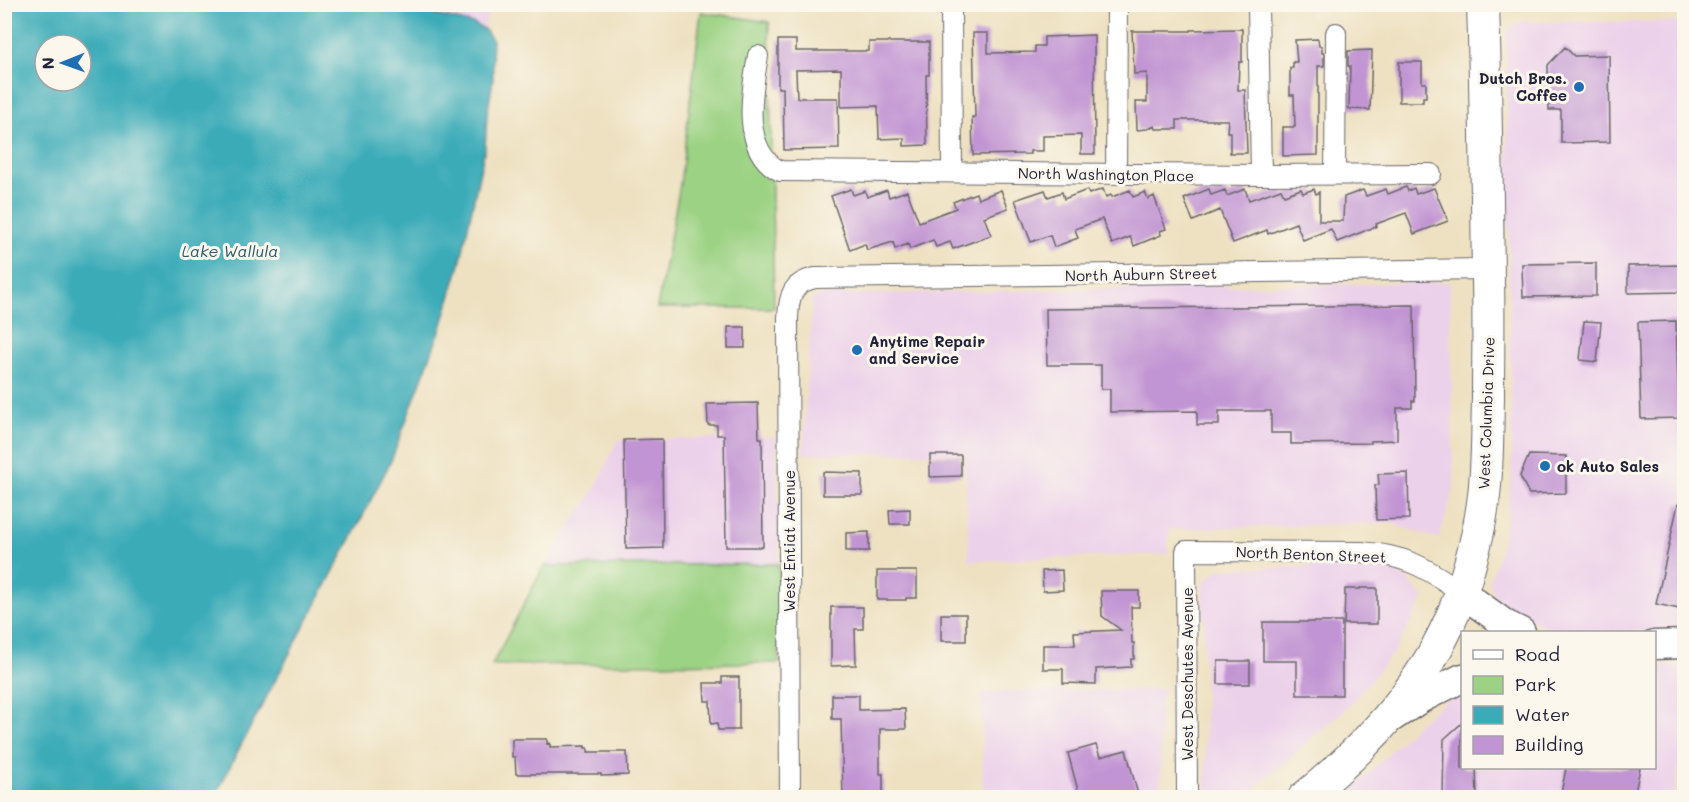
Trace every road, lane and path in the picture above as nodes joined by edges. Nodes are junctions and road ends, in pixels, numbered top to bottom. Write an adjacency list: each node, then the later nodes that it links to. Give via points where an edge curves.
1 (951, 4): 7 (street)
2 (1116, 4): 8 (street)
3 (1258, 4): 11 (street)
4 (1483, 4): 12 (main road, West Columbia Drive)
5 (1336, 33): 9 (street)
6 (758, 56): 7 (street, North Washington Place, via 753,128 757,146 771,166 780,171)
7 (952, 172): 8 (street, North Washington Place)
8 (1116, 174): 11 (street, North Washington Place)
9 (1335, 174): 10 (street, North Washington Place); 11 (street, North Washington Place)
10 (1431, 174)
11 (1261, 175)
12 (1488, 269): 13 (street, North Auburn Street, via 815,278); 15 (main road, West Columbia Drive, via 1485,487)
13 (796, 287): 21 (street, West Entiat Avenue, via 789,301 788,318)
14 (1186, 551): 15 (street, North Benton Street, via 1383,554 1436,573); 22 (street, West Deschutes Avenue)
15 (1461, 592): 16 (street, North Benton Street); 20 (main road, West Columbia Drive, via 1426,666)
16 (1517, 631)
17 (1684, 644): 18 (street)
18 (1656, 645)
19 (1461, 679): 20 (street)
20 (1384, 723): 23 (main road, West Columbia Drive)
21 (790, 798)
22 (1187, 798)
23 (1304, 798)

